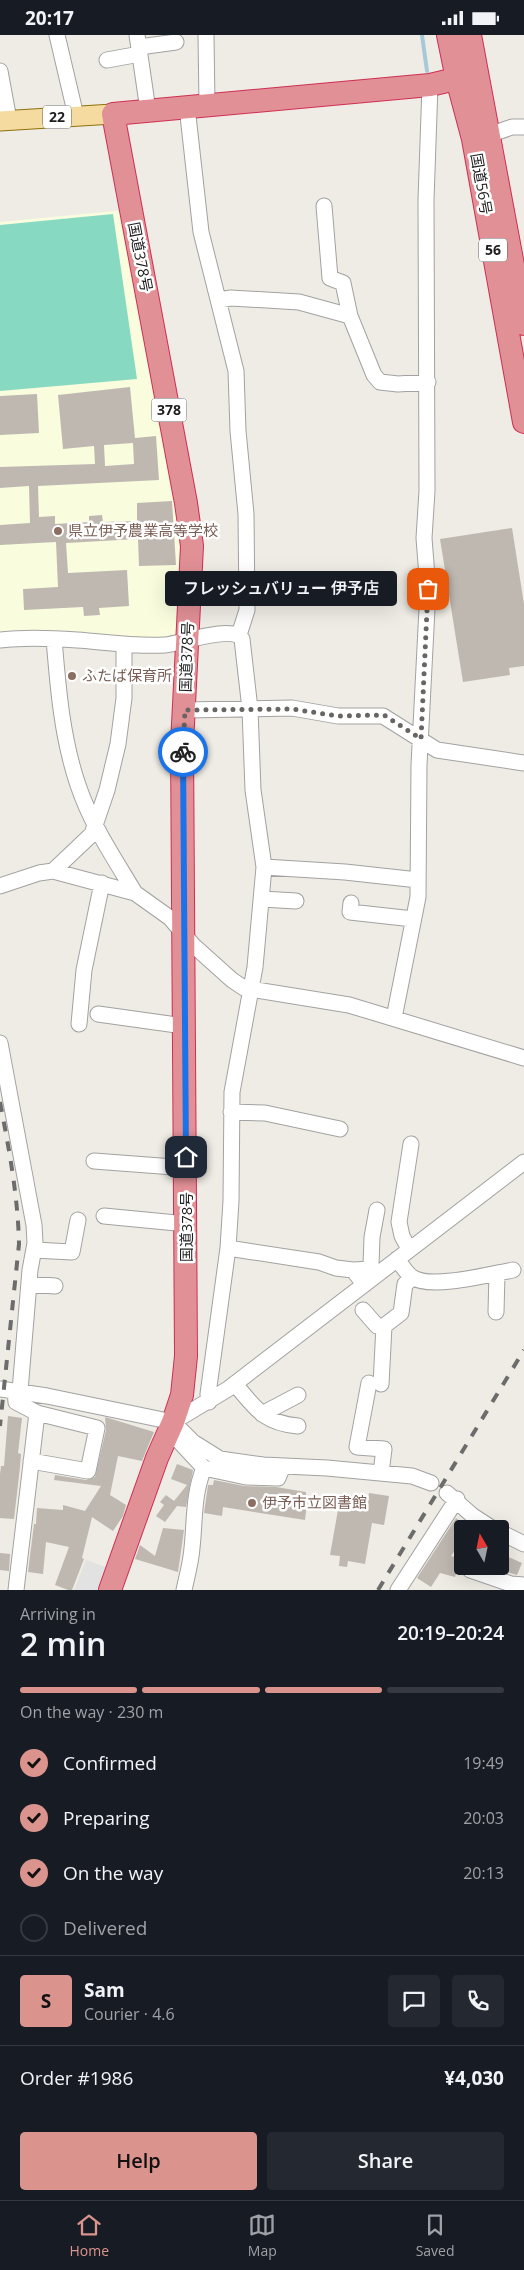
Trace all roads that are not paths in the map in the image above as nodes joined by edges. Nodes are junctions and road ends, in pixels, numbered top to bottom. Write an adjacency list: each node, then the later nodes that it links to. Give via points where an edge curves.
1 (56, 35): 14 (street)
2 (206, 35): 11 (street)
3 (448, 35): 9 (highway, 国道56号 / 56)
4 (470, 35): 9 (highway, 国道56号 / 56)
5 (176, 42): 6 (street)
6 (139, 45): 7 (street); 12 (street)
7 (107, 60)
8 (0, 71): 15 (street)
9 (467, 76): 10 (highway); 17 (highway, 国道56号 / 56)
10 (430, 85): 11 (highway); 22 (street, via 426,200)
11 (197, 106): 12 (highway); 19 (street, via 201,232)
12 (148, 111): 13 (highway)
13 (113, 114): 14 (main road, 22); 27 (highway, 国道378号 / 378, via 190,526 192,546)
14 (76, 116): 15 (main road, 22)
15 (5, 121)
16 (524, 127): 17 (street, via 512,127)
17 (481, 137): 21 (highway, 国道56号 / 56); 23 (highway, 国道56号 / 56)
18 (324, 206): 20 (street, via 330,279 343,283)
19 (219, 300): 20 (street, via 299,302); 24 (street, via 236,371 246,514 247,610)
20 (350, 316): 22 (street, via 374,375 380,382)
21 (524, 324)
22 (428, 382): 31 (street, via 424,538 428,589)
23 (524, 422)
24 (240, 635): 27 (street, via 224,634); 29 (street)
25 (54, 639): 26 (street); 28 (street); 33 (street, via 60,709 68,750 78,786)
26 (0, 640)
27 (187, 641): 28 (street, via 148,646); 30 (highway, 国道378号 / 378)
28 (124, 645): 33 (street, via 124,698 118,744)
29 (250, 709): 30 (street); 31 (street, via 292,709 338,716 384,715); 34 (street, via 252,774)
30 (185, 710): 44 (highway, 国道378号 / 378, via 182,744)
31 (421, 739): 32 (street, via 437,750); 36 (street)
32 (524, 763)
33 (96, 825): 35 (street, via 92,834); 39 (street)
34 (264, 867): 36 (street); 40 (street)
35 (53, 871): 37 (street); 38 (street)
36 (418, 880): 43 (street)
37 (102, 883): 39 (street); 48 (street, via 84,970)
38 (0, 886)
39 (135, 893): 44 (street, via 170,918)
40 (262, 899): 41 (street); 45 (street)
41 (296, 901)
42 (351, 903): 43 (street, via 350,912)
43 (413, 919): 47 (street)
44 (183, 932): 45 (street, via 232,980); 49 (highway, 国道378号 / 378)
45 (251, 989): 47 (street, via 332,1002); 52 (street, via 234,1076)
46 (98, 1014): 49 (street)
47 (394, 1018): 51 (street)
48 (79, 1024)
49 (184, 1026): 57 (highway, 国道378号 / 378)
50 (0, 1043): 63 (street, via 27,1182 34,1225)
51 (524, 1058)
52 (231, 1112): 53 (street, via 265,1113); 62 (street)
53 (340, 1129)
54 (411, 1144): 64 (street, via 399,1222)
55 (94, 1161): 57 (street)
56 (524, 1162): 64 (street)
57 (187, 1168): 61 (highway, 国道378号 / 378)
58 (377, 1210): 65 (street, via 371,1265 369,1269)
59 (104, 1216): 61 (street)
60 (78, 1220): 63 (street, via 72,1252)
61 (187, 1224): 81 (highway, 国道378号 / 378, via 186,1356 182,1395)
62 (228, 1248): 65 (street); 78 (street)
63 (34, 1250): 69 (street)
64 (402, 1254): 68 (street); 70 (street)
65 (353, 1270): 70 (street)
66 (514, 1270): 67 (street)
67 (497, 1273): 68 (street, via 447,1282); 73 (street)
68 (412, 1278): 74 (street, via 405,1284 401,1313)
69 (29, 1284): 71 (street); 76 (street)
70 (364, 1284): 75 (street)
71 (55, 1286)
72 (363, 1310): 74 (street, via 377,1326)
73 (496, 1312)
74 (384, 1326): 86 (street, via 377,1383 357,1447 384,1449)
75 (235, 1384): 78 (street); 80 (street)
76 (12, 1390): 79 (street, via 16,1402); 81 (street)
77 (298, 1395): 80 (street)
78 (209, 1402): 81 (street)
79 (37, 1413): 83 (street); 83 (street, via 97,1428 88,1471)
80 (262, 1414): 82 (street, via 281,1424)
81 (174, 1422): 84 (street, via 193,1442 220,1459); 85 (street, via 176,1439); 94 (highway, 国道378号 / 378, via 154,1465)
82 (298, 1426)
83 (31, 1461): 93 (street)
84 (283, 1466): 85 (street, via 278,1478 246,1477); 86 (street)
85 (204, 1468): 95 (street, via 198,1483)
86 (382, 1473): 87 (street, via 412,1476)
87 (431, 1483)
88 (479, 1520): 96 (street, via 452,1496)
89 (509, 1536): 90 (street)
90 (524, 1544)
91 (485, 1575): 92 (street, via 511,1584)
92 (524, 1583)
93 (16, 1590)
94 (110, 1590)
95 (184, 1590)
96 (398, 1590)

